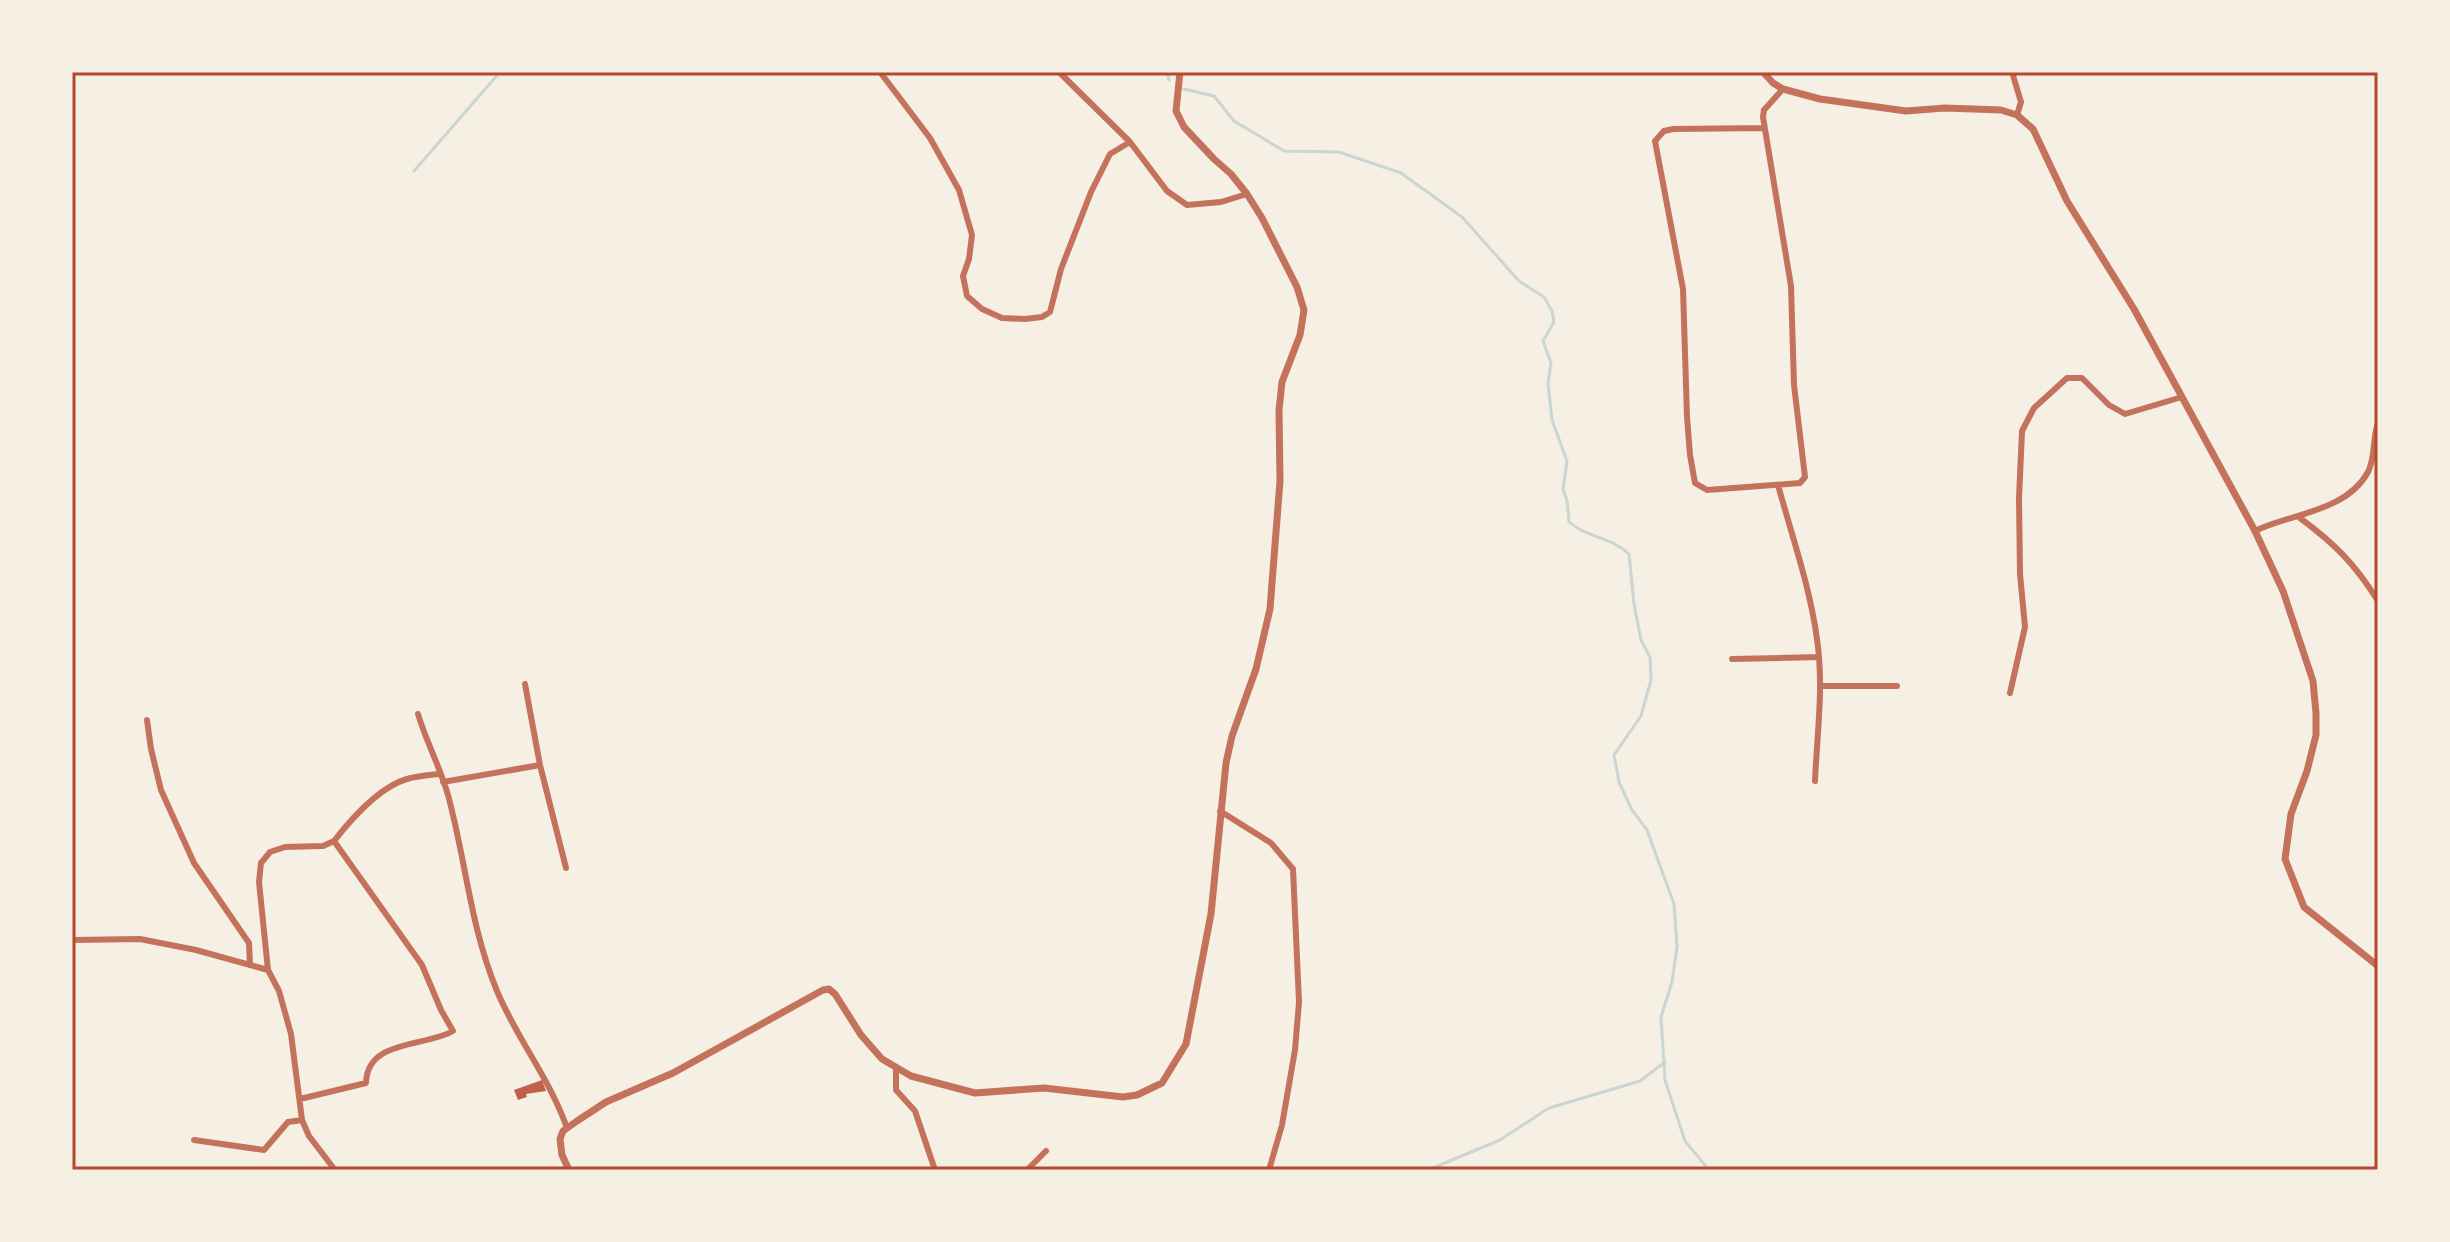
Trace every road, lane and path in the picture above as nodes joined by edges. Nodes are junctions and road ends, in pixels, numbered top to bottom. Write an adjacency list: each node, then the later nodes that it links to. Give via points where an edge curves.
1 (880, 72): 9 (street, via 930,138 959,190 972,235 963,276 967,296 1002,318 1050,312 1091,192 1110,154)
2 (1059, 72): 9 (street)
3 (1180, 72): 10 (street, via 1176,111 1184,127)
4 (1763, 72): 6 (street)
5 (2012, 72): 7 (street, via 2021,102)
6 (1783, 89): 7 (street, via 1883,109 1990,108); 8 (street, via 1764,110)
7 (2017, 115): 11 (street, via 2033,129 2067,201)
8 (1764, 128): 13 (street, via 1791,286 1794,385 1805,477 1800,483); 13 (street, via 1664,131 1655,151 1683,289 1695,483 1707,490)
9 (1130, 142): 10 (street, via 1167,191 1187,205)
10 (1247, 194): 29 (street, via 1304,310 1282,382 1270,609 1232,736)
11 (2182, 397): 15 (street); 22 (street, via 2125,414 2082,378 2067,378 2034,408 2022,431 2019,528 2025,627)
12 (2378, 423): 14 (street, via 2373,460 2355,488)
13 (1778, 485): 17 (street)
14 (2300, 518): 15 (street); 16 (street, via 2351,562)
15 (2255, 531): 34 (street, via 2301,638 2316,713 2316,735 2291,814 2285,859 2304,907)
16 (2378, 601)
17 (1819, 657): 18 (street); 20 (street)
18 (1732, 659)
19 (525, 684): 25 (street)
20 (1820, 686): 21 (street); 27 (street)
21 (1897, 686)
22 (2010, 693)
23 (418, 714): 26 (street)
24 (147, 720): 33 (street, via 161,790 194,863 249,943)
25 (540, 765): 28 (street); 31 (street)
26 (439, 774): 28 (street); 30 (street, via 388,788)
27 (1815, 781)
28 (443, 782): 39 (street, via 470,907 497,991 558,1101)
29 (1220, 811): 36 (street, via 1216,879 1199,987 1186,1044 1162,1083 1123,1097 1044,1088 975,1093); 46 (street, via 1271,843 1293,869 1299,1002 1282,1125)
30 (334, 841): 35 (street, via 285,847 264,856 259,882); 37 (street, via 422,965 453,1031 403,1044 375,1060 366,1070 366,1083)
31 (566, 868)
32 (72, 940): 33 (street, via 140,939)
33 (250, 965): 35 (street)
34 (2378, 966)
35 (268, 970): 37 (street, via 291,1034)
36 (896, 1068): 39 (street, via 872,1050 835,994 823,990 673,1073 606,1102); 44 (street, via 896,1090 915,1111)
37 (300, 1099): 38 (street)
38 (302, 1120): 40 (street, via 288,1122 264,1150); 42 (street)
39 (567, 1128): 43 (street, via 560,1139)
40 (194, 1140)
41 (1046, 1151): 45 (street)
42 (335, 1170)
43 (569, 1170)
44 (935, 1170)
45 (1027, 1170)
46 (1269, 1170)

